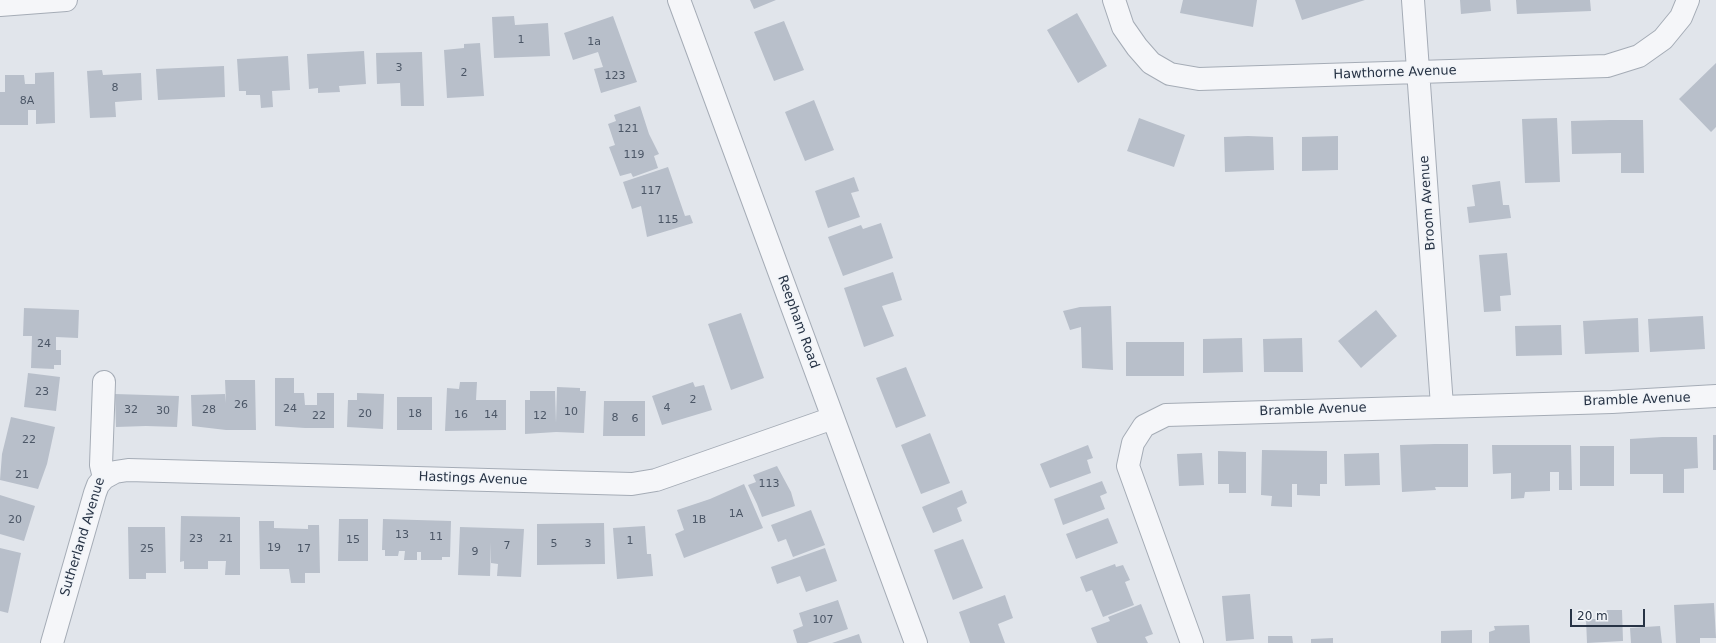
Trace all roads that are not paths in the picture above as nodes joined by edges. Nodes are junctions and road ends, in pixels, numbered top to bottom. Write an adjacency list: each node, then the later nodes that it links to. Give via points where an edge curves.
1 (66, 0): 6 (street)
2 (679, 0): 11 (street, Reepham Road)
3 (1114, 0): 7 (street, Hawthorne Avenue, via 1124,27 1137,48 1151,63 1170,74 1199,79)
4 (1413, 0): 7 (street, Broom Avenue)
5 (1688, 0): 7 (street, Hawthorne Avenue, via 1681,18 1663,39 1639,56 1607,66)
6 (0, 5)
7 (1419, 72): 10 (street, Broom Avenue)
8 (104, 382): 12 (street, Sutherland Avenue, via 101,465)
9 (1716, 396): 10 (street, Bramble Avenue, via 1612,402)
10 (1442, 406): 15 (street, Bramble Avenue, via 1166,415 1144,426 1133,443 1128,466)
11 (833, 418): 12 (street, Hastings Avenue, via 656,480 632,484 128,470 115,472); 14 (street, Reepham Road)
12 (104, 478): 13 (street, Sutherland Avenue, via 95,493)
13 (52, 643)
14 (916, 643)
15 (1192, 643)

